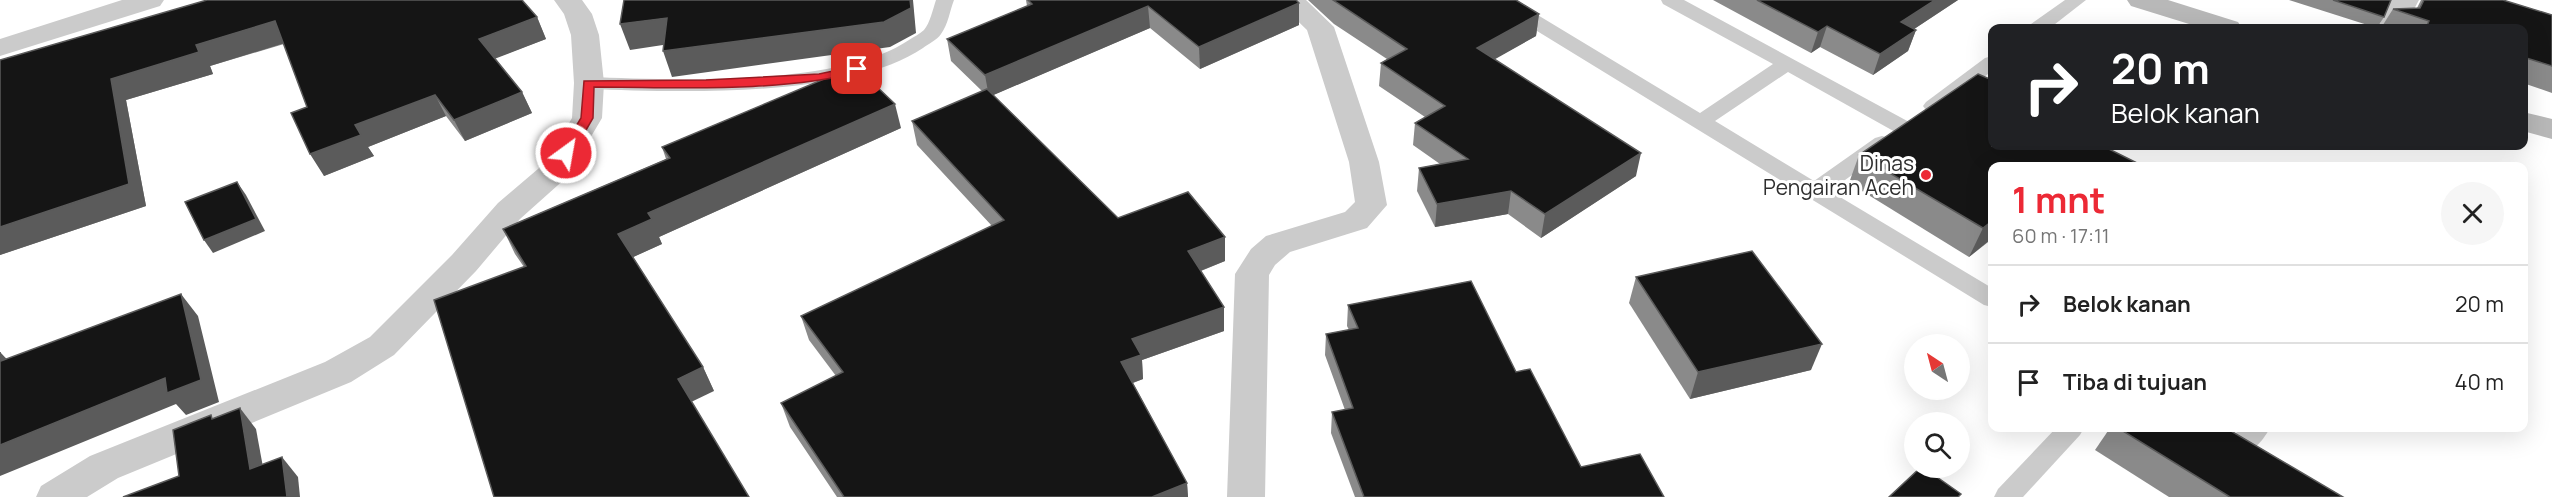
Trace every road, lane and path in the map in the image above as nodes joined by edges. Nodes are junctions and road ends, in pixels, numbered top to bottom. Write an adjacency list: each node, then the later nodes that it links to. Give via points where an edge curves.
1 (150, 0): 13 (street)
2 (568, 0): 16 (street, via 579,14 585,35)
3 (945, 0): 16 (lane, via 940,23 923,40 876,65 819,77 660,85)
4 (1290, 0): 27 (street, via 1320,27 1364,162 1371,204 1356,220 1278,244 1252,274)
5 (1500, 0): 17 (lane)
6 (1670, 0): 14 (lane)
7 (2077, 0): 10 (lane)
8 (2141, 0): 11 (main road)
9 (2405, 0): 12 (street)
10 (2044, 24)
11 (2216, 24)
12 (2393, 24)
13 (0, 48)
14 (1787, 64): 17 (lane); 19 (lane)
15 (1988, 68): 19 (lane, via 1967,92)
16 (589, 83): 26 (street, via 587,118 556,170 509,211 382,346 338,372 104,467)
17 (1700, 122): 21 (lane)
18 (2528, 122): 20 (main road)
19 (1904, 128): 21 (lane)
20 (2552, 129)
21 (1816, 190): 22 (lane)
22 (1988, 297)
23 (2067, 432): 28 (lane)
24 (2253, 432): 25 (lane)
25 (2237, 449)
26 (55, 497)
27 (1246, 497)
28 (2007, 497)

